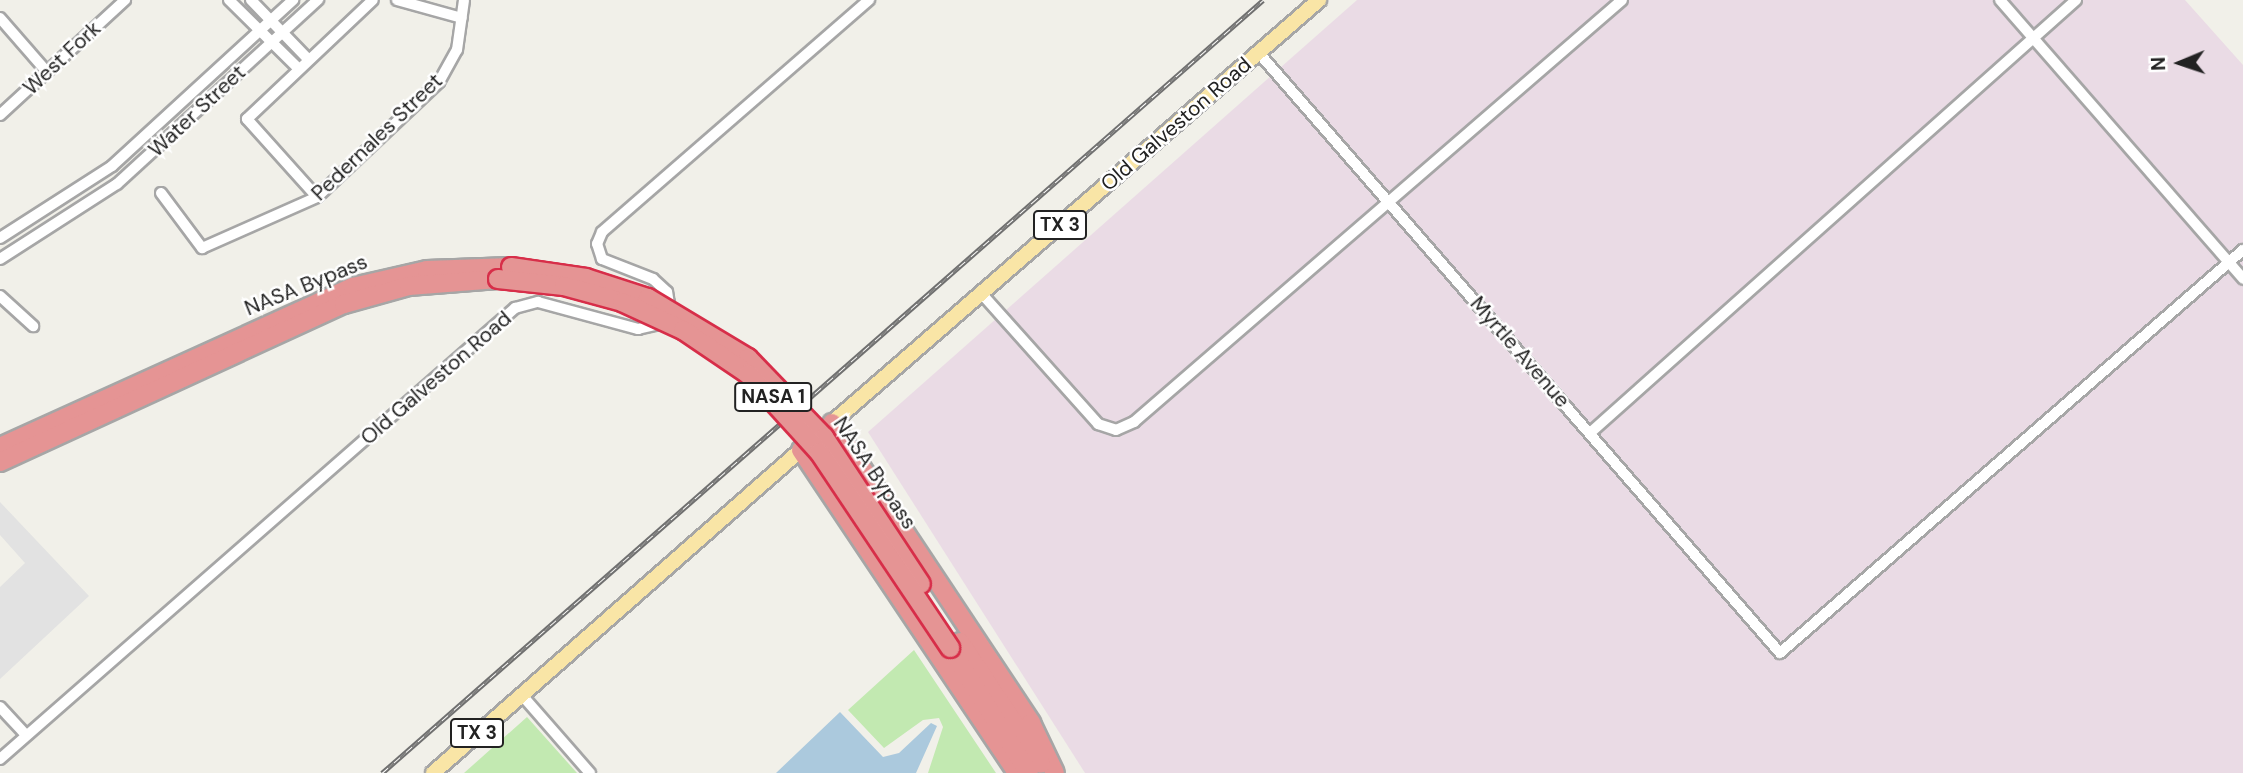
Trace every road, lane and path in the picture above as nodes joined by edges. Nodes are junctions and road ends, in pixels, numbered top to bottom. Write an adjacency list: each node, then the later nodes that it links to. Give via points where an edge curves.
1 (125, 0): 24 (street, West Fork)
2 (229, 0): 17 (street)
3 (251, 0): 16 (street)
4 (293, 0): 16 (street, Water Street)
5 (318, 0): 18 (street, Water Street)
6 (373, 0): 22 (street)
7 (397, 0): 15 (street)
8 (464, 0): 15 (street, Pedernales Street)
9 (869, 0): 50 (street, Old Galveston Road, via 602,232 597,244 602,259 653,279 667,292 669,304 656,325 638,329 538,302 515,308)
10 (1319, 0): 21 (main road, Old Galveston Road / TX 3)
11 (1622, 0): 28 (street)
12 (2000, 0): 19 (street)
13 (2076, 0): 19 (street)
14 (0, 18): 24 (street)
15 (462, 18): 27 (street, Pedernales Street, via 457,50 439,82)
16 (271, 21): 17 (street, Water Street); 18 (street)
17 (259, 32): 20 (street); 29 (street, Water Street)
18 (282, 33): 20 (street, Water Street); 22 (street)
19 (2034, 39): 34 (street); 41 (street)
20 (271, 43): 23 (street); 30 (street, Water Street, via 117,184)
21 (1258, 52): 28 (street, Myrtle Avenue); 37 (main road, Old Galveston Road / TX 3)
22 (308, 59): 23 (street)
23 (298, 68): 27 (street, via 247,119)
24 (47, 72): 25 (street, West Fork)
25 (0, 115)
26 (160, 193): 27 (street, Pedernales Street, via 202,248)
27 (317, 197)
28 (1390, 201): 37 (street, via 1135,422 1116,430 1098,424); 41 (street, Myrtle Avenue)
29 (64, 202): 30 (street); 31 (street, Water Street)
30 (71, 216): 33 (street, Water Street)
31 (0, 238)
32 (2243, 250): 34 (street)
33 (0, 259)
34 (2228, 262): 36 (street); 41 (street, Myrtle Avenue, via 1780,653)
35 (505, 273): 42 (highway, NASA Bypass / NASA 1, via 427,270 343,290); 44 (highway, NASA Bypass / NASA 1, via 408,286 344,304); 47 (highway, NASA Bypass / NASA 1, bridge, via 586,278 648,298 748,358 824,437)
36 (2243, 279)
37 (981, 293): 40 (main road, Old Galveston Road / TX 3)
38 (0, 296): 39 (street)
39 (33, 326)
40 (832, 423): 43 (main road, Old Galveston Road / TX 3); 45 (highway)
41 (1590, 433)
42 (0, 447)
43 (801, 450): 46 (highway); 48 (main road, Old Galveston Road / TX 3)
44 (0, 461)
45 (912, 538): 46 (highway, via 887,543); 57 (highway, via 1031,723)
46 (877, 569): 54 (highway)
47 (955, 645): 55 (highway, NASA Bypass / NASA 1); 56 (highway, NASA Bypass / NASA 1)
48 (521, 694): 52 (main road, Old Galveston Road / TX 3); 53 (street)
49 (0, 707): 50 (street)
50 (26, 735): 51 (street, Old Galveston Road)
51 (0, 759)
52 (433, 773)
53 (590, 773)
54 (1017, 773)
55 (1029, 773)
56 (1047, 773)
57 (1055, 773)

